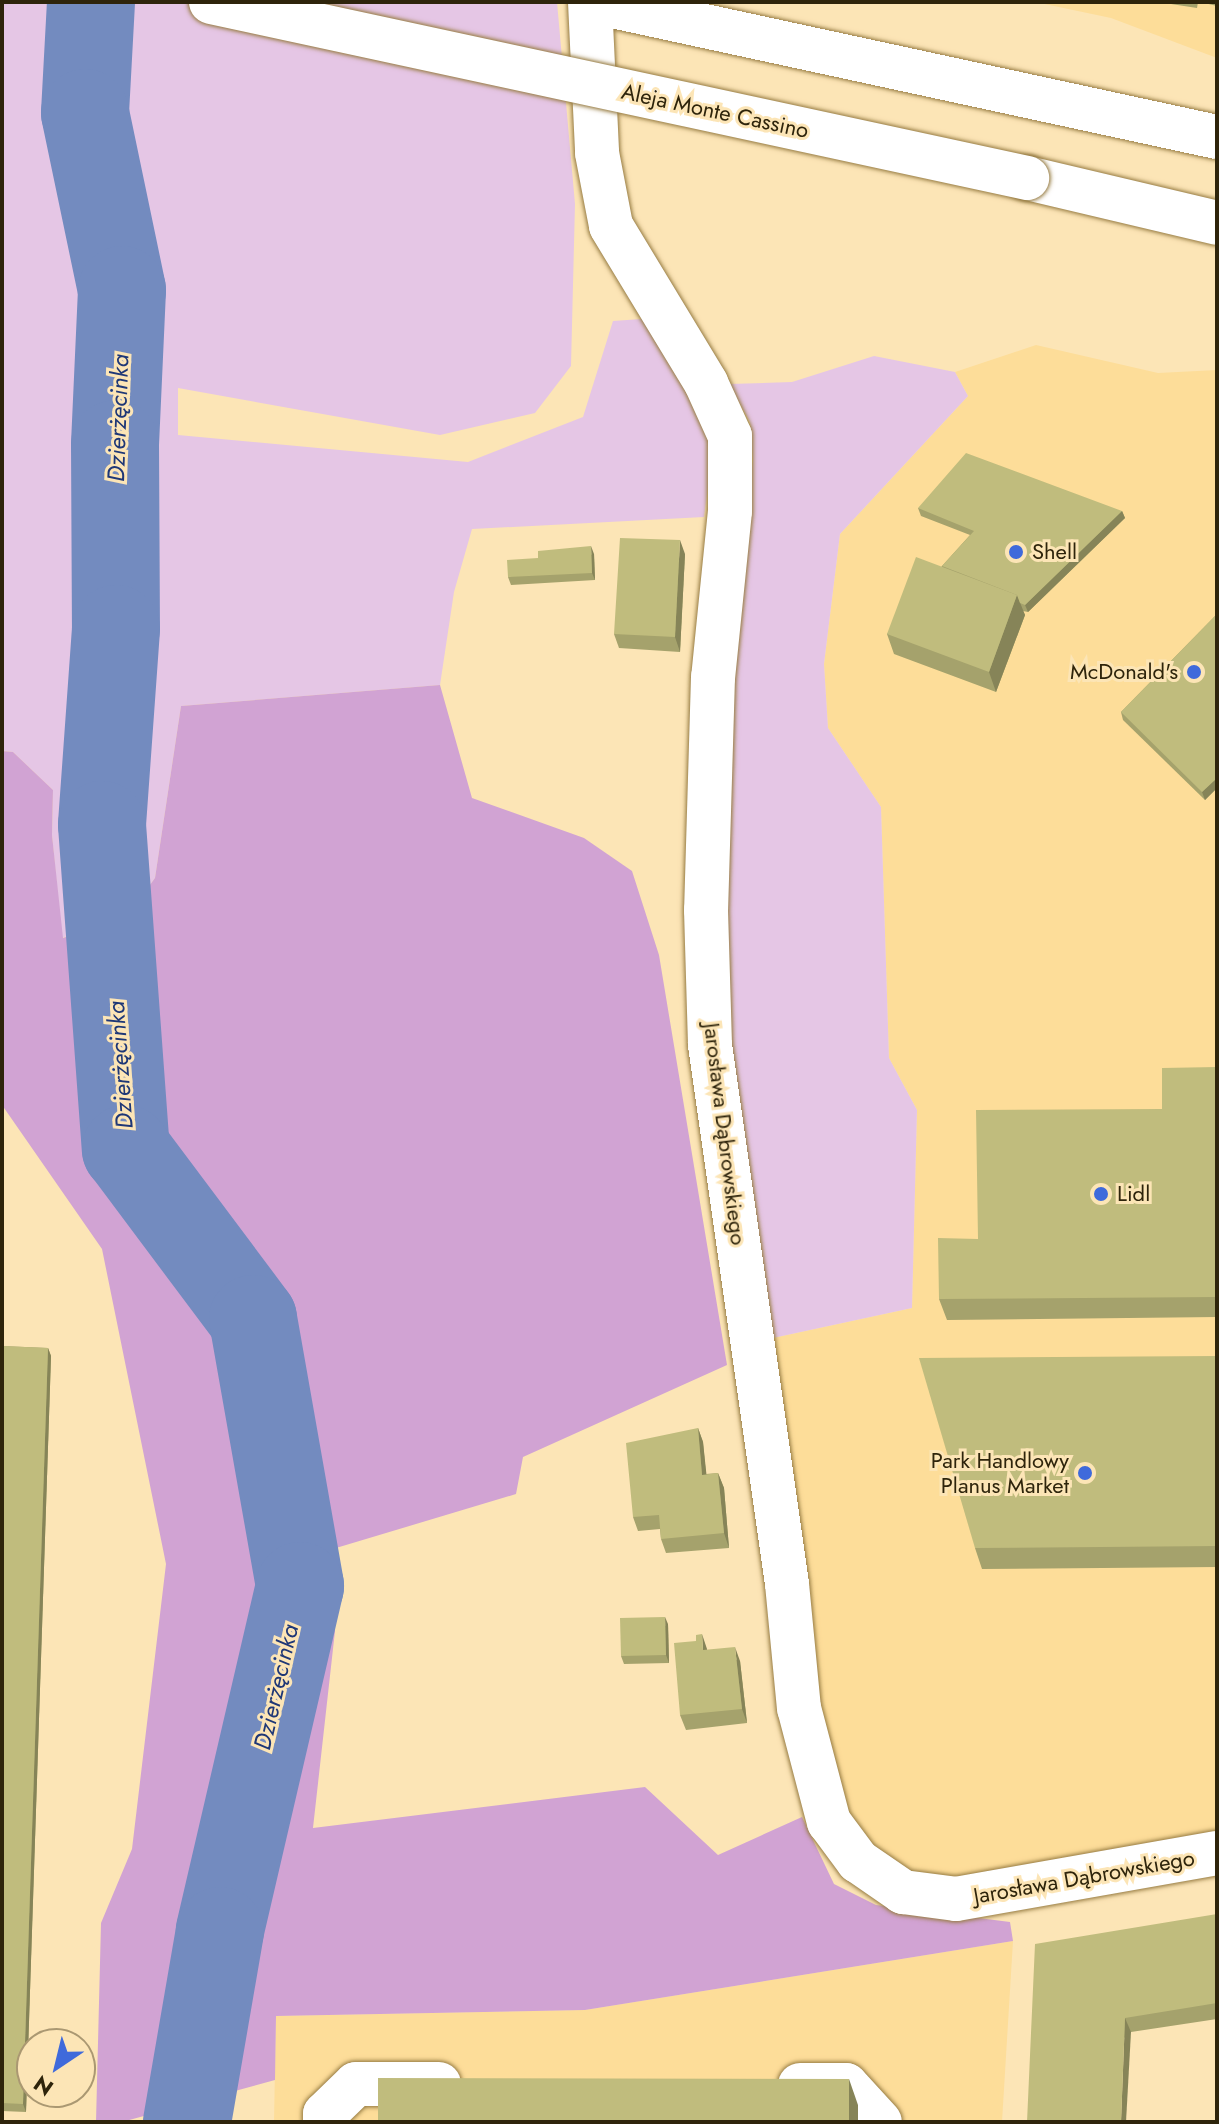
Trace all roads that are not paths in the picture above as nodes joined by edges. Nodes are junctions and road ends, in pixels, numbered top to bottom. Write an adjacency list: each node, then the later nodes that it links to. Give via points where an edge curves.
1 (211, 2): 4 (street, Aleja Monte Cassino, bridge)
2 (592, 2): 3 (street); 5 (street, Jarosława Dąbrowskiego, via 597,153 611,226 706,383 730,436 730,511 713,677 706,910 710,1045 787,1584 799,1708 829,1822 858,1861 903,1892 956,1899)
3 (1217, 137)
4 (1217, 223)
5 (1217, 1853)
6 (483, 2084): 8 (street, via 356,2084 325,2114)
7 (767, 2085): 9 (street, via 846,2085)
8 (325, 2122)
9 (880, 2122)

